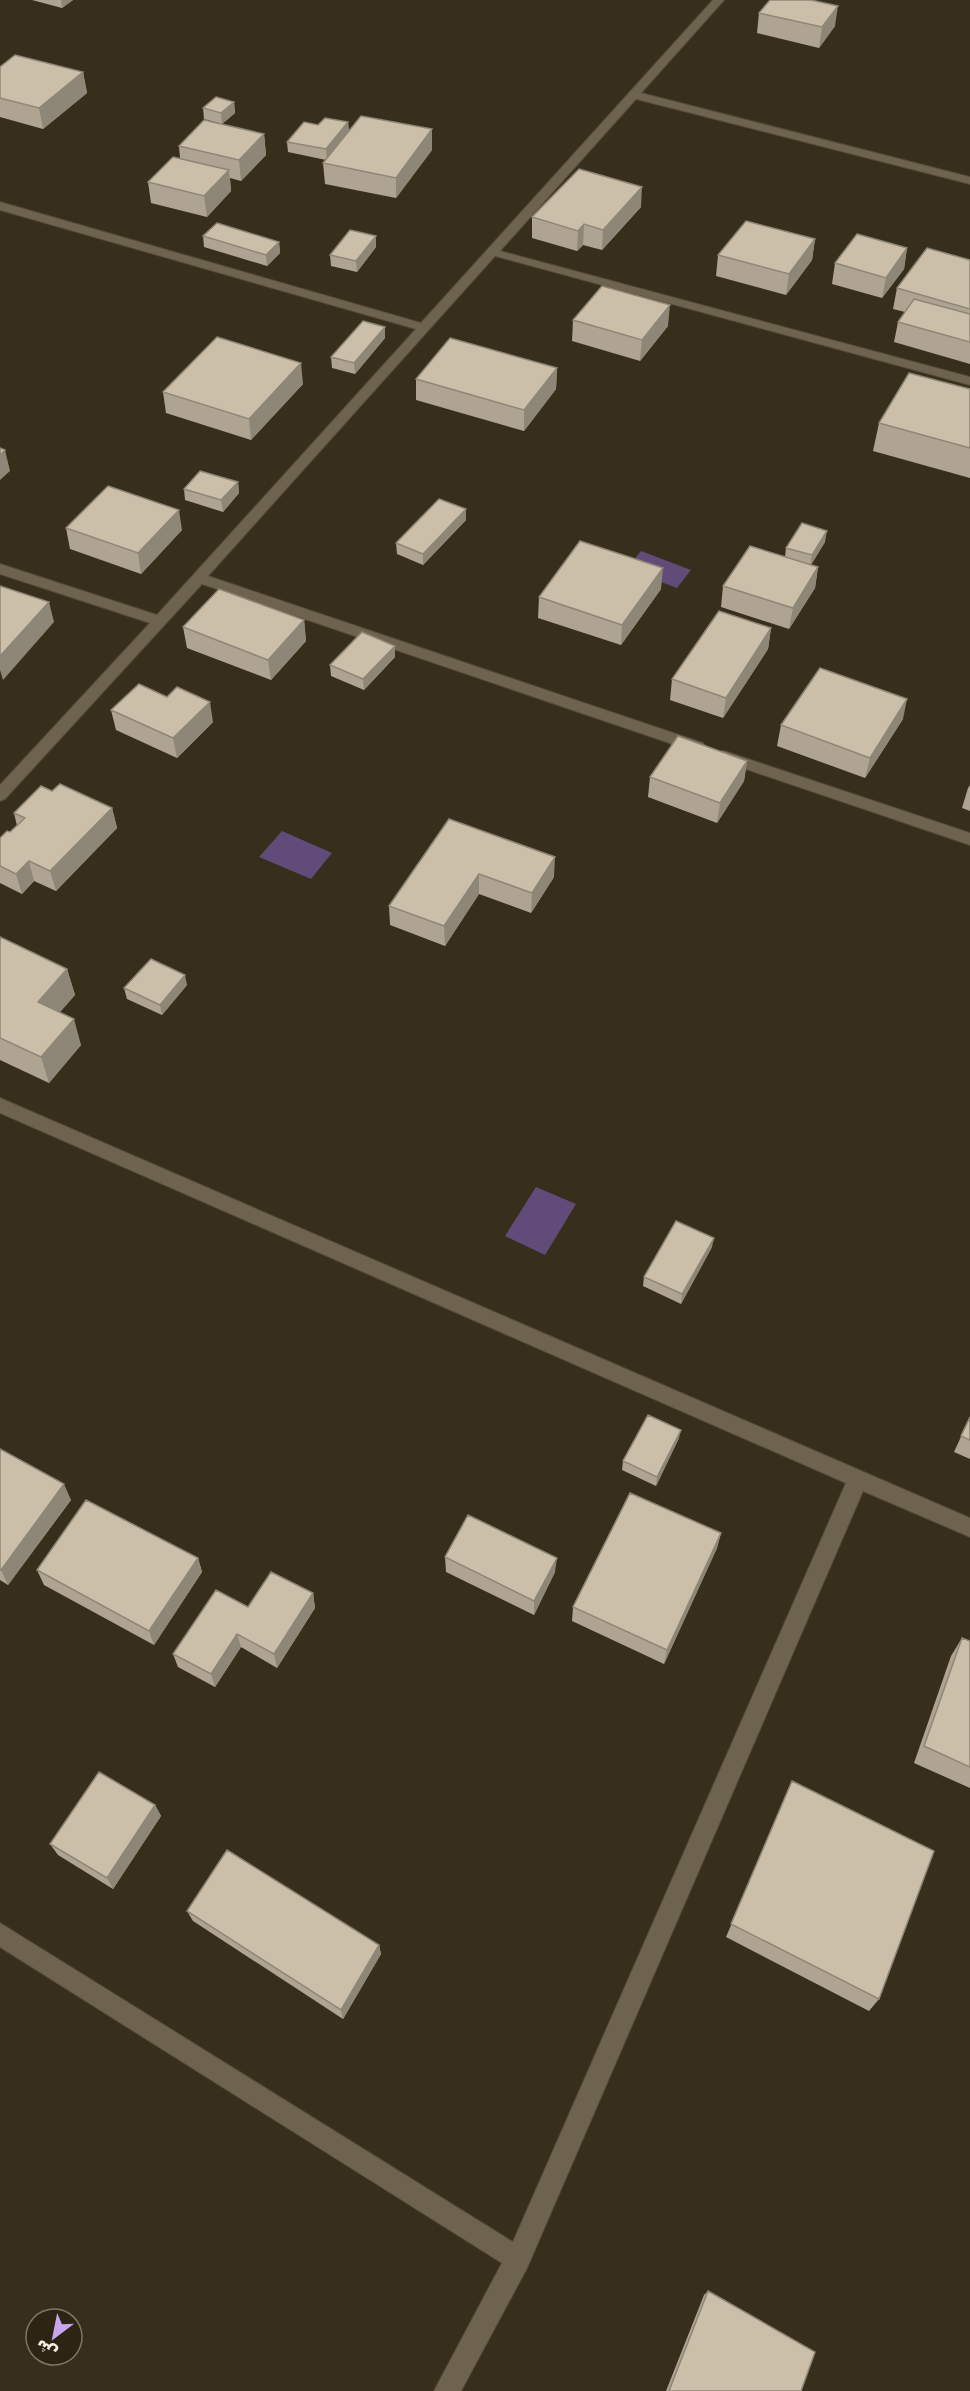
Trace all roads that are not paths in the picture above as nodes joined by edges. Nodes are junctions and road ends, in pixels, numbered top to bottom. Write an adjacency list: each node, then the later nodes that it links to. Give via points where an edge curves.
1 (719, 0): 2 (street)
2 (634, 95): 3 (street); 5 (street)
3 (970, 181)
4 (0, 206): 6 (street)
5 (492, 252): 6 (street); 7 (street)
6 (425, 328): 9 (street)
7 (970, 381)
8 (0, 569): 10 (street)
9 (199, 578): 10 (street); 12 (street)
10 (160, 621): 11 (street)
11 (0, 795)
12 (970, 839)
13 (0, 1105): 14 (street)
14 (858, 1479): 15 (street); 17 (street)
15 (970, 1528)
16 (0, 1934): 17 (street)
17 (518, 2259): 18 (street)
18 (447, 2391)

